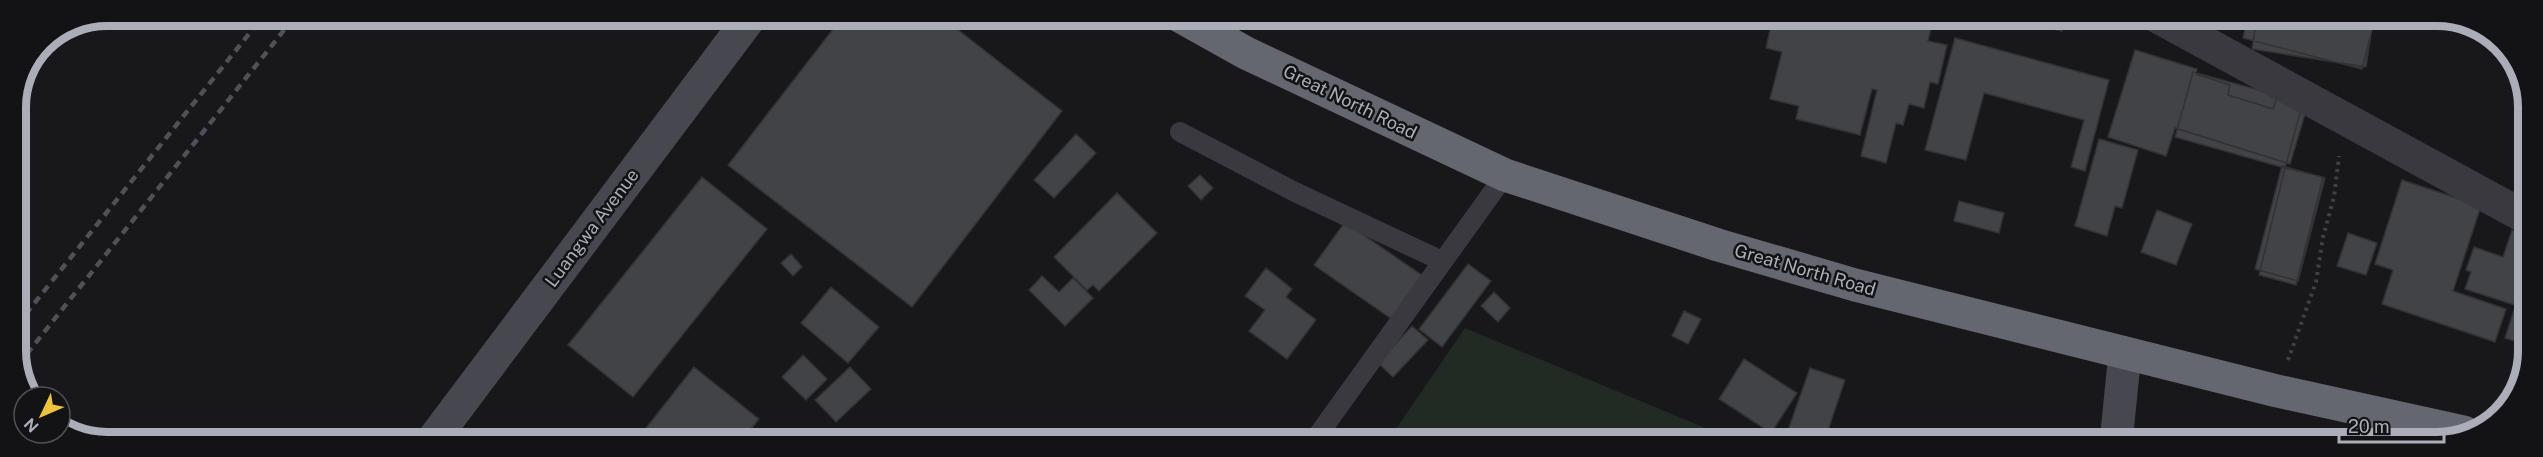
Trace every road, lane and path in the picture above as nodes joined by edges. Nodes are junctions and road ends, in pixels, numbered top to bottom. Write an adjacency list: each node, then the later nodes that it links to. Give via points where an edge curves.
1 (745, 25): 12 (main road, Luangwa Avenue)
2 (1196, 25): 6 (highway, Great North Road, via 1246,53)
3 (2173, 25): 4 (street)
4 (2343, 116): 7 (street); 10 (path, via 2334,197 2316,282)
5 (1180, 132): 8 (lane, via 1295,192)
6 (1505, 175): 8 (lane); 9 (highway, Great North Road, via 1810,272)
7 (2518, 213)
8 (1442, 261): 13 (lane)
9 (2125, 352): 10 (highway, Great North Road); 14 (main road)
10 (2277, 391): 11 (highway, Great North Road)
11 (2453, 430)
12 (441, 432)
13 (1320, 432)
14 (2117, 432)

